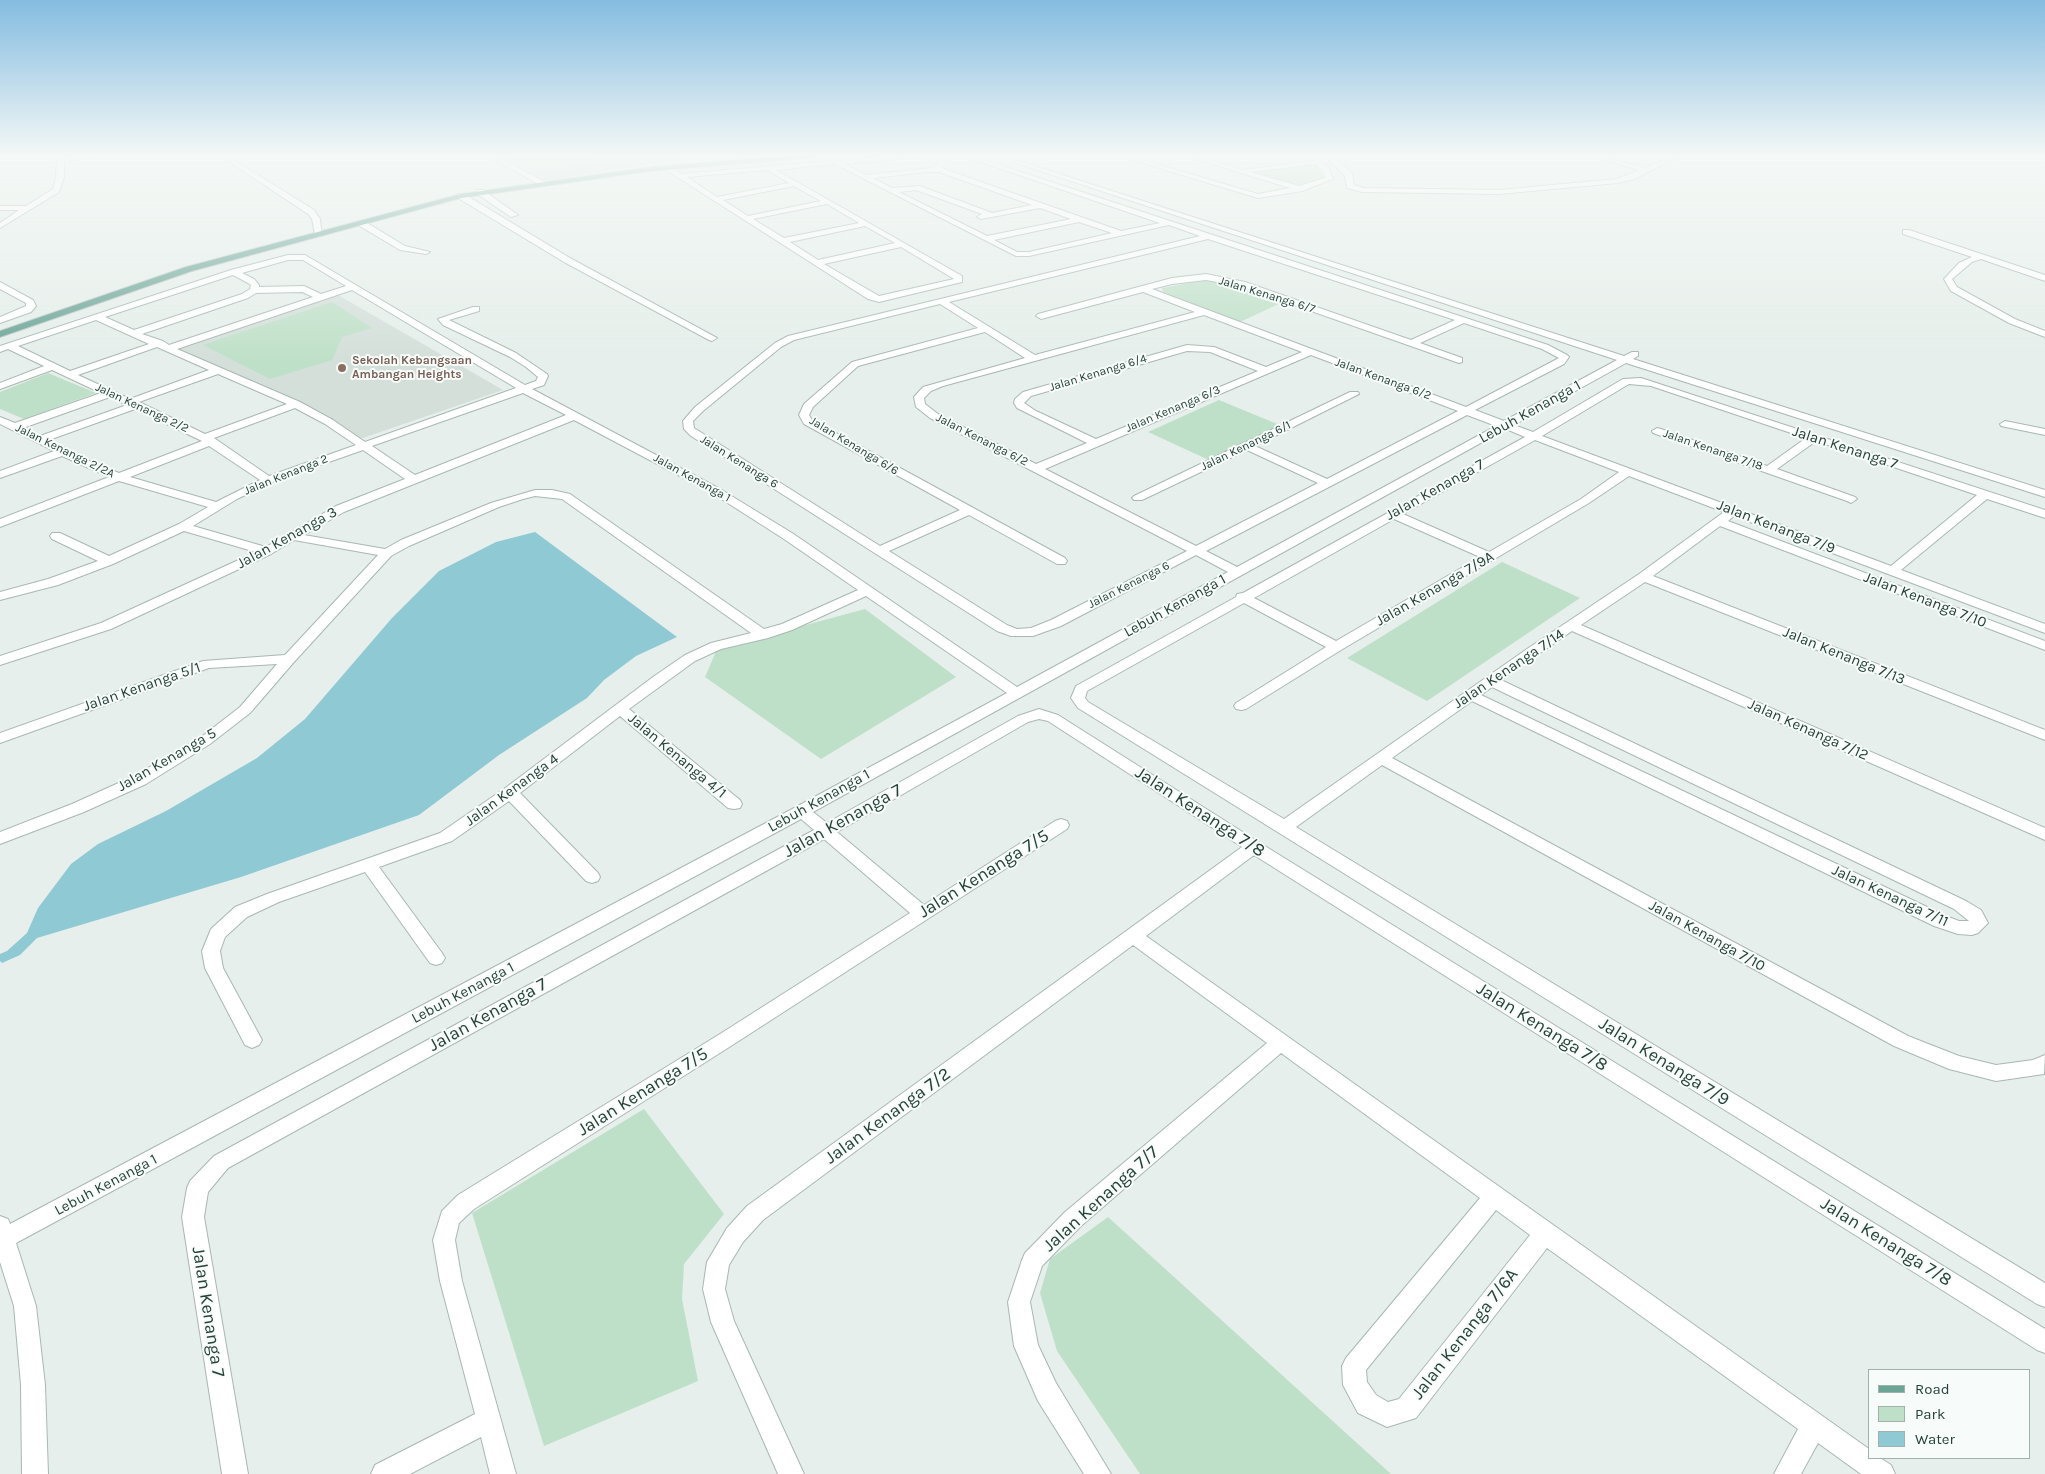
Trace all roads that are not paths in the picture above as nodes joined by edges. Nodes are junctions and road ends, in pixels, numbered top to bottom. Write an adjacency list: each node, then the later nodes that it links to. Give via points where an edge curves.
1 (317, 224): 16 (street)
2 (355, 224): 16 (main road)
3 (364, 224): 23 (street, via 403,248)
4 (506, 224): 44 (street, via 575,265)
5 (756, 224): 20 (street)
6 (865, 224): 20 (street); 22 (street)
7 (958, 224): 19 (street)
8 (1058, 224): 14 (street)
9 (1090, 224): 17 (street)
10 (1166, 224): 17 (street)
11 (1172, 224): 18 (street)
12 (1211, 224): 50 (street)
13 (1228, 224): 50 (street)
14 (1046, 226): 19 (street); 21 (street)
15 (1906, 232): 24 (street)
16 (319, 234): 42 (main road, via 154,280)
17 (1120, 234): 21 (street)
18 (1209, 236): 33 (street, Jalan Kenanga 6); 39 (street)
19 (986, 239): 21 (street, via 1022,254)
20 (783, 241): 25 (street)
21 (1080, 243)
22 (902, 244): 25 (street); 25 (street, via 960,280 878,299)
23 (426, 252)
24 (1980, 257): 27 (street); 43 (street, via 1969,260 1948,279 1954,289 2012,321)
25 (817, 263)
26 (234, 272): 29 (street, via 298,256); 31 (street, via 251,281 255,285); 37 (street)
27 (2045, 278)
28 (0, 285): 38 (street, via 30,302 31,306)
29 (351, 287): 32 (street); 58 (street, Jalan Kenanga 1)
30 (1144, 288): 35 (street, Jalan Kenanga 6/2); 36 (street, Jalan Kenanga 6/7); 46 (street, Jalan Kenanga 6/7, via 1189,278 1224,279)
31 (254, 290): 32 (street, via 304,289); 41 (street, via 245,296)
32 (320, 297): 48 (street)
33 (942, 302): 40 (street); 103 (street, Jalan Kenanga 6, via 791,338 778,345 688,421 689,429 695,434)
34 (476, 308): 58 (street, Jalan Kenanga 2, via 443,320 513,355 543,376 540,383)
35 (1204, 312): 49 (street, Jalan Kenanga 6/2); 51 (street, Jalan Kenanga 6/2)
36 (1041, 316)
37 (96, 317): 41 (street); 47 (street)
38 (0, 320)
39 (1462, 320): 46 (street); 63 (street, Jalan Kenanga 6, via 1545,347 1564,357 1561,362)
40 (986, 329): 51 (street); 93 (street, Jalan Kenanga 6/6, via 855,364 808,406 804,415 808,422)
41 (135, 333): 45 (street)
42 (0, 334)
43 (2045, 334)
44 (712, 338)
45 (160, 343): 48 (street); 56 (street)
46 (1413, 343): 52 (street, Jalan Kenanga 6/7)
47 (4, 348): 53 (street, Jalan Kenanga 2/2)
48 (170, 348): 54 (street)
49 (1310, 352): 55 (street, Jalan Kenanga 6/3); 63 (street, Jalan Kenanga 6/2)
50 (1630, 357): 67 (street, Lebuh Kenanga 1); 87 (street); 89 (street)
51 (1033, 358): 79 (street, Jalan Kenanga 6/2, via 940,384 927,389 919,397 924,410)
52 (1459, 360)
53 (54, 366): 56 (street, Jalan Kenanga 2/2); 57 (street)
54 (218, 370): 61 (street); 62 (street)
55 (1265, 370): 75 (street, Jalan Kenanga 6/3); 75 (street, Jalan Kenanga 6/4, via 1211,349 1187,348 1020,399 1019,403 1026,409)
56 (70, 374): 59 (street, Jalan Kenanga 2/2)
57 (0, 386)
58 (524, 389): 64 (street, Jalan Kenanga 1); 76 (street, Jalan Kenanga 2)
59 (112, 393): 61 (street, Jalan Kenanga 2/2); 68 (street)
60 (1354, 394): 77 (street, Jalan Kenanga 6/1)
61 (134, 403): 73 (street); 74 (street, Jalan Kenanga 2/2)
62 (296, 404): 74 (street); 76 (street)
63 (1467, 410): 67 (street, Jalan Kenanga 6/2); 86 (street, Jalan Kenanga 6)
64 (574, 416): 84 (street, Jalan Kenanga 3); 112 (street, Jalan Kenanga 1, via 716,491)
65 (0, 420): 68 (street, Jalan Kenanga 2/2A)
66 (2005, 424): 70 (street)
67 (1506, 425): 71 (street, Jalan Kenanga 7/9); 110 (street, Lebuh Kenanga 1)
68 (15, 428): 73 (street, Jalan Kenanga 2/2A)
69 (1657, 431): 80 (street, Jalan Kenanga 7/18)
70 (2045, 432)
71 (1534, 436): 72 (street, Jalan Kenanga 7, via 1620,383 1641,381); 81 (street, Jalan Kenanga 7/9); 95 (street, Jalan Kenanga 7)
72 (1814, 438): 80 (street, Jalan Kenanga 7/18); 88 (street, Jalan Kenanga 7)
73 (39, 440): 78 (street, Jalan Kenanga 2/2A)
74 (208, 440): 83 (street); 85 (street, Jalan Kenanga 2/2)
75 (1096, 443): 79 (street, Jalan Kenanga 6/3)
76 (366, 445): 84 (street); 85 (street, Jalan Kenanga 2)
77 (1247, 446): 86 (street); 90 (street, Jalan Kenanga 6/1)
78 (62, 452): 82 (street); 83 (street, Jalan Kenanga 2/2A)
79 (1037, 468): 104 (street, Jalan Kenanga 6/2)
80 (1768, 470): 91 (street, Jalan Kenanga 7/18)
81 (1628, 472): 94 (street, Jalan Kenanga 7/9); 106 (street, Jalan Kenanga 7/9A)
82 (0, 475)
83 (119, 477): 92 (street, Jalan Kenanga 2/2A); 98 (street)
84 (413, 479): 101 (street, Jalan Kenanga 3, via 340,509)
85 (268, 480): 92 (street, Jalan Kenanga 2)
86 (1327, 483): 104 (street, Jalan Kenanga 6)
87 (2045, 486)
88 (1986, 494): 96 (street, Jalan Kenanga 7); 109 (street)
89 (2045, 494)
90 (1138, 498)
91 (1851, 499)
92 (217, 506): 99 (street, Jalan Kenanga 2)
93 (968, 511): 103 (street); 107 (street, Jalan Kenanga 6/6)
94 (1733, 511): 97 (street, Jalan Kenanga 7/14); 109 (street, Jalan Kenanga 7/9)
95 (1392, 514): 106 (street); 114 (street, Jalan Kenanga 7)
96 (2045, 514)
97 (1720, 522): 111 (street, Jalan Kenanga 7/14); 118 (street, Jalan Kenanga 7/10)
98 (0, 523)
99 (183, 527): 102 (street); 108 (street, Jalan Kenanga 2)
100 (56, 536): 108 (street)
101 (291, 536): 102 (street, Jalan Kenanga 3); 105 (street)
102 (266, 551): 121 (street, Jalan Kenanga 3, via 131,616)
103 (879, 551): 104 (street, Jalan Kenanga 6, via 1002,628 1016,633 1033,632 1056,622)
104 (1197, 551): 110 (street, Jalan Kenanga 6/2)
105 (387, 553): 117 (street, via 495,505 535,494 566,496); 120 (street, Jalan Kenanga 5)
106 (1489, 557): 119 (street, Jalan Kenanga 7/9A)
107 (1060, 561)
108 (109, 562): 113 (street, Jalan Kenanga 2)
109 (1893, 570): 116 (street, Jalan Kenanga 7/9)
110 (1238, 572): 123 (street, Lebuh Kenanga 1)
111 (1644, 577): 115 (street, Jalan Kenanga 7/14); 128 (street, Jalan Kenanga 7/13)
112 (866, 591): 117 (street, Jalan Kenanga 4); 123 (street, Jalan Kenanga 1)
113 (0, 596)
114 (1242, 597): 119 (street); 135 (street, Jalan Kenanga 7, via 1081,689 1078,698 1083,705)
115 (1572, 626): 122 (street, Jalan Kenanga 7/14); 137 (street, Jalan Kenanga 7/12)
116 (2045, 629)
117 (763, 634): 126 (street, Jalan Kenanga 4, via 716,646 690,658)
118 (2045, 646)
119 (1336, 647): 125 (street, Jalan Kenanga 7/9A)
120 (289, 659): 129 (street, Jalan Kenanga 5/1, via 208,664); 138 (street, Jalan Kenanga 5, via 245,710 204,741 140,780)
121 (0, 661)
122 (1491, 681): 124 (street, Jalan Kenanga 7/14); 124 (street, Jalan Kenanga 7/11, via 1960,905 1975,915 1979,923 1972,928 1940,921)
123 (1017, 693): 133 (street, Lebuh Kenanga 1)
124 (1470, 695): 130 (street, Jalan Kenanga 7/14)
125 (1241, 706)
126 (620, 709): 131 (street, Jalan Kenanga 4); 132 (street, Jalan Kenanga 4/1)
127 (1039, 714): 136 (street, Jalan Kenanga 7, via 1023,719); 139 (street, Jalan Kenanga 7/8, via 1054,718)
128 (2045, 735)
129 (0, 738)
130 (1381, 758): 135 (street, Jalan Kenanga 7/14); 147 (street, Jalan Kenanga 7/10, via 1901,1040 1956,1063 1996,1073 2037,1068)
131 (510, 793): 140 (street, Jalan Kenanga 4, via 446,837); 141 (street)
132 (734, 804)
133 (802, 811): 136 (street); 150 (street, Lebuh Kenanga 1)
134 (1061, 825): 142 (street, Jalan Kenanga 7/5)
135 (1284, 827): 151 (street, Jalan Kenanga 7/9)
136 (826, 831): 142 (street); 156 (street, Jalan Kenanga 7, via 221,1162 198,1188 193,1217)
137 (2045, 834)
138 (0, 838)
139 (1254, 847): 143 (street, Jalan Kenanga 7/2); 152 (street, Jalan Kenanga 7/8)
140 (369, 865): 144 (street); 145 (street, Jalan Kenanga 4, via 241,912 217,934 211,951 214,968)
141 (592, 877)
142 (922, 913): 153 (street, Jalan Kenanga 7/5, via 466,1202 450,1218 444,1240 451,1281)
143 (1133, 936): 146 (street); 159 (street, Jalan Kenanga 7/2, via 763,1207 735,1235 718,1262 714,1289 723,1322)
144 (436, 958)
145 (252, 1040)
146 (1280, 1044): 148 (street); 160 (street, Jalan Kenanga 7/7, via 1074,1219 1033,1260 1019,1302 1026,1346 1047,1392)
147 (2045, 1063)
148 (1494, 1197): 149 (street); 149 (street, Jalan Kenanga 7/6A, via 1354,1366 1355,1385 1366,1404 1387,1415 1407,1408)
149 (1545, 1233): 154 (street)
150 (2, 1235): 155 (street, via 25,1306 33,1385)
151 (2045, 1296)
152 (2045, 1342)
153 (488, 1420): 157 (street); 158 (street, Jalan Kenanga 7/5)
154 (1814, 1425): 161 (street); 162 (street)
155 (35, 1474)
156 (234, 1474)
157 (384, 1474)
158 (503, 1474)
159 (791, 1474)
160 (1098, 1474)
161 (1788, 1474)
162 (1882, 1474)

